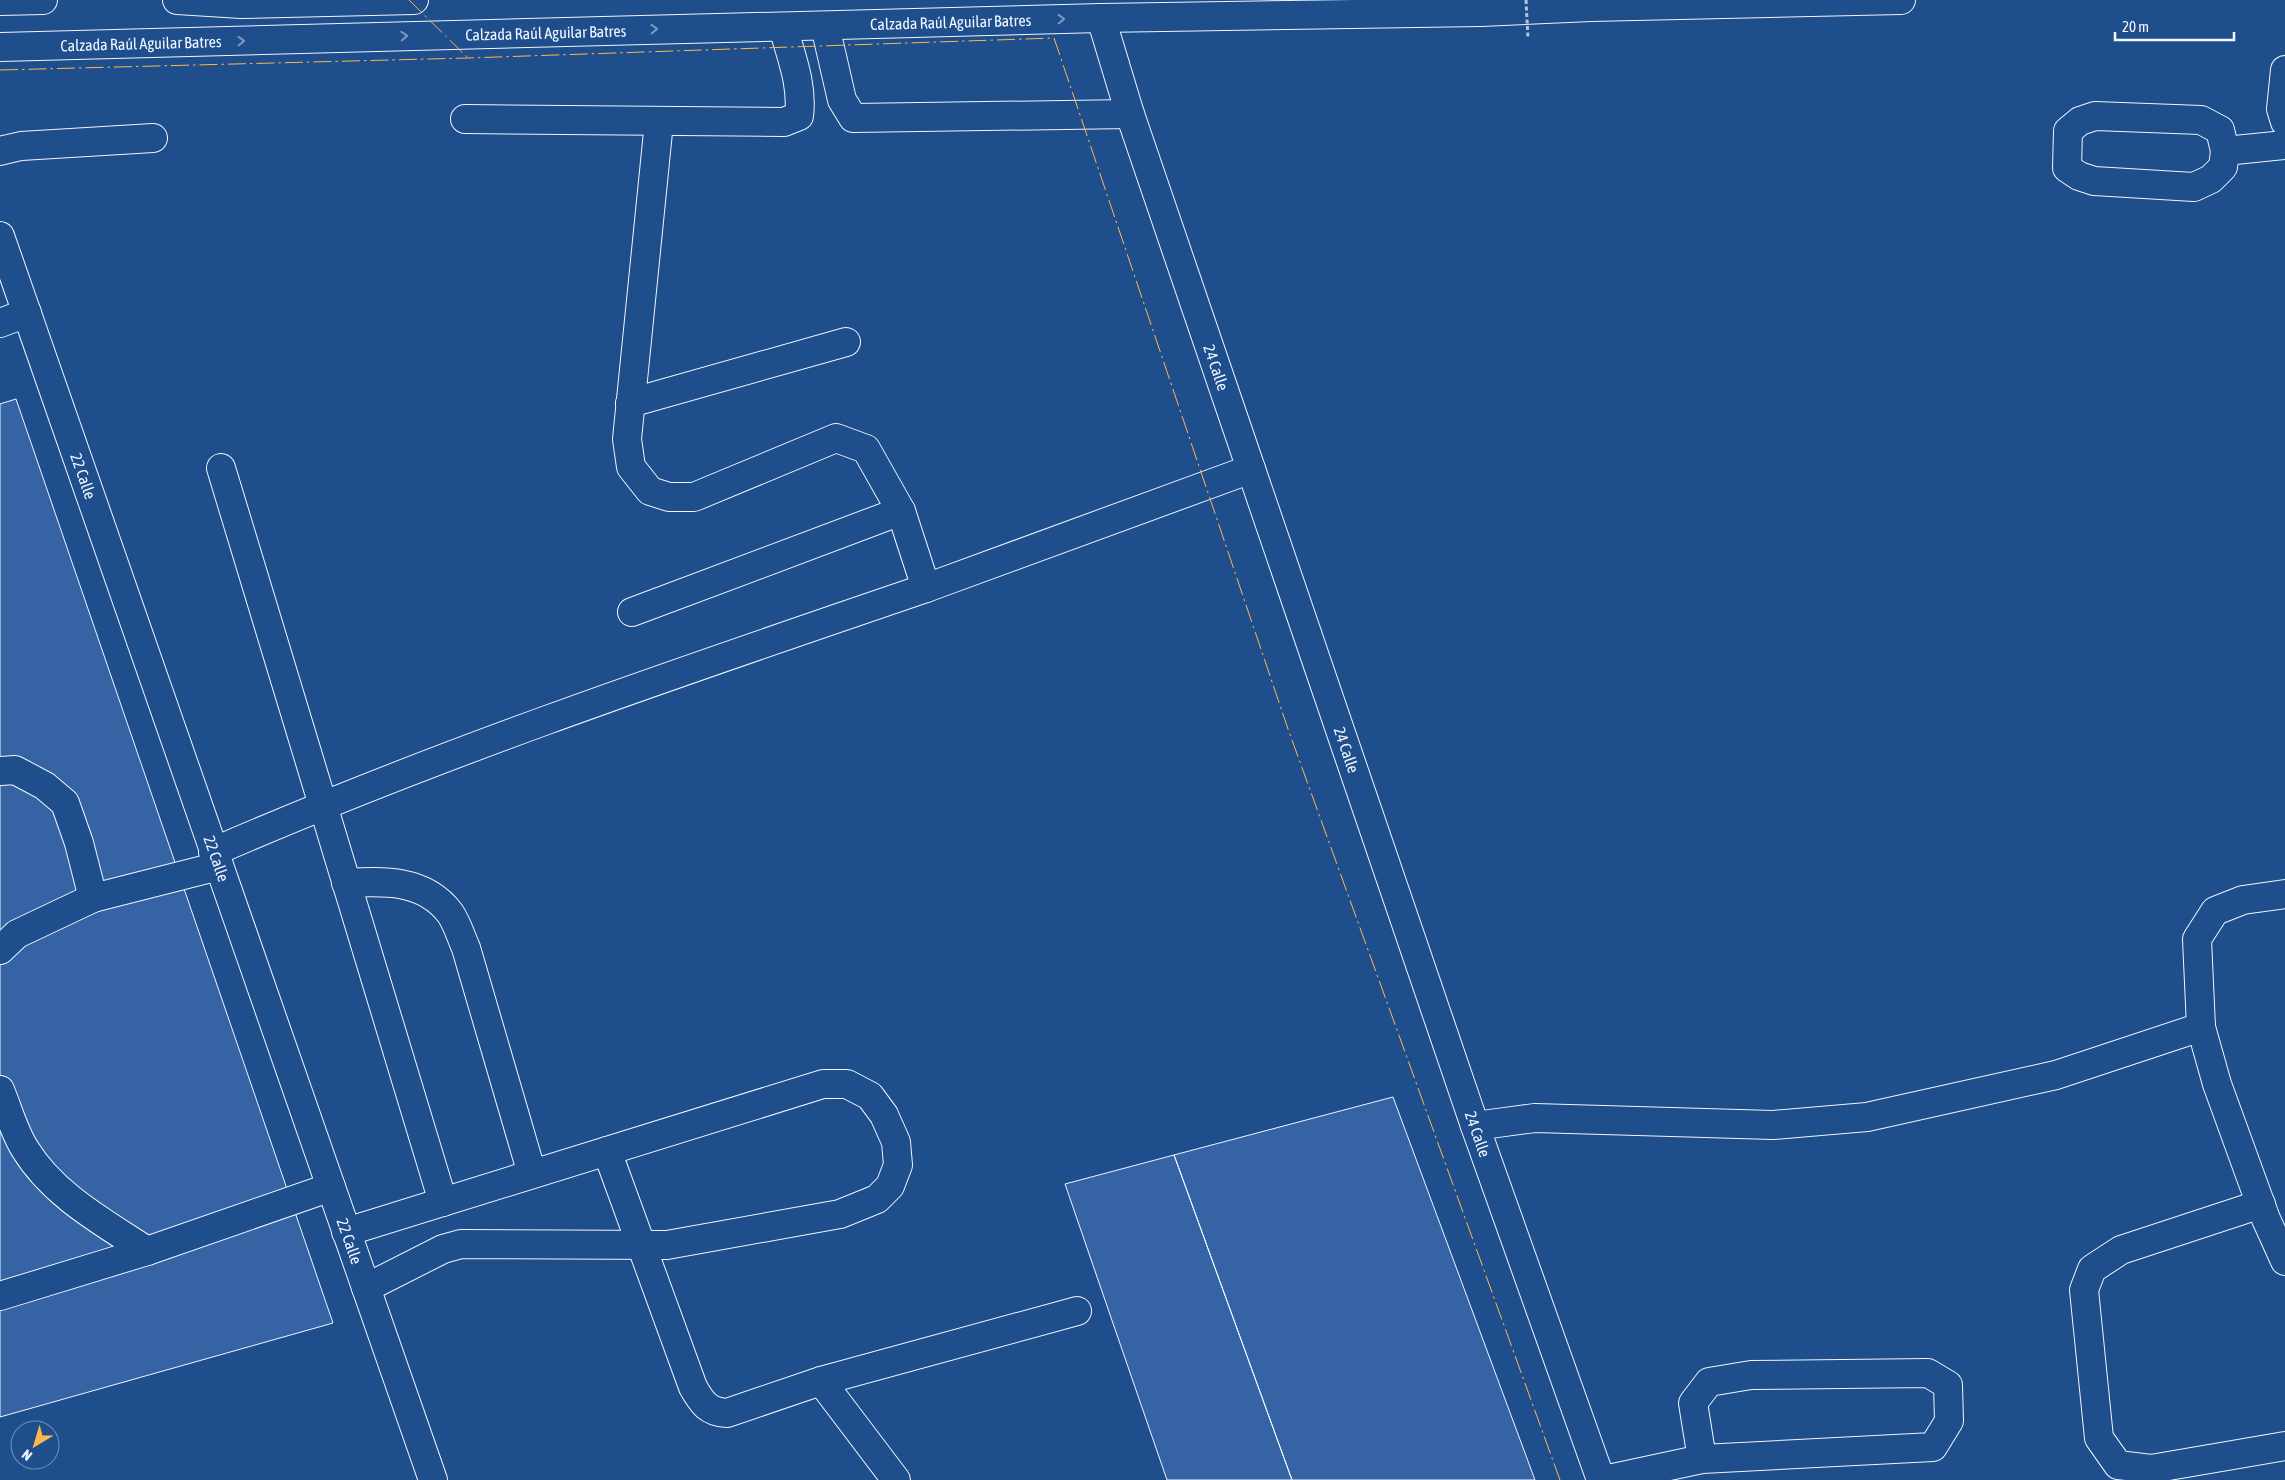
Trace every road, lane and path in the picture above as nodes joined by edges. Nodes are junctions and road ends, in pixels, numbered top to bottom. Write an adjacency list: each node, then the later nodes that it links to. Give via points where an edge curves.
1 (43, 0): 6 (main road)
2 (177, 0): 3 (main road, via 241,4)
3 (414, 0)
4 (1526, 0): 10 (path, bridge)
5 (1901, 0): 7 (main road, Calzada Raúl Aguilar Batres, via 1481,12)
6 (0, 1)
7 (1101, 18): 8 (main road, Calzada Raúl Aguilar Batres, one-way to 7); 13 (main road, 24 Calle)
8 (825, 26): 9 (main road, Calzada Raúl Aguilar Batres); 13 (main road, via 842,100 853,118)
9 (783, 27): 11 (main road, Calzada Raúl Aguilar Batres, one-way to 9); 15 (main road, via 796,71 799,116 784,122)
10 (1528, 38)
11 (0, 47)
12 (2285, 70): 16 (main road, via 2281,109)
13 (1130, 114): 27 (main road, 24 Calle)
14 (465, 119): 15 (main road)
15 (660, 122): 25 (main road)
16 (2285, 122)
17 (153, 138): 19 (main road, via 21,146)
18 (2285, 145): 20 (main road)
19 (0, 151)
20 (2225, 151): 20 (main road, via 2223,168 2211,179 2194,187 2094,181 2067,168 2068,132 2080,121 2095,116 2201,120 2220,130)
21 (0, 236): 22 (main road, 22 Calle)
22 (27, 313): 23 (main road); 33 (main road, 22 Calle)
23 (0, 322)
24 (846, 342): 25 (main road)
25 (630, 403): 28 (main road, via 627,439 630,467 650,490 669,497 694,497 836,438 866,449)
26 (222, 468): 32 (main road)
27 (1251, 469): 29 (main road); 41 (main road, 24 Calle)
28 (901, 511): 29 (main road); 30 (main road)
29 (926, 588): 32 (main road, via 653,682)
30 (632, 612)
31 (0, 771): 36 (main road, via 15,770 45,786 65,803)
32 (323, 804): 33 (main road); 34 (main road)
33 (216, 859): 36 (main road); 44 (main road, 22 Calle)
34 (346, 883): 43 (main road, via 398,883 421,889 438,900 451,915 466,948); 45 (main road)
35 (2285, 894): 38 (main road, via 2243,900 2215,912 2197,939)
36 (93, 898): 37 (main road, via 18,934)
37 (0, 950)
38 (2201, 1027): 41 (main road, via 2056,1075 1867,1117 1772,1125 1536,1118); 46 (main road, via 2217,1084)
39 (0, 1090): 40 (main road)
40 (5, 1116): 49 (main road, via 47,1179 83,1209)
41 (1475, 1126): 59 (main road, 24 Calle)
42 (607, 1151): 43 (main road); 48 (main road); 48 (main road, via 823,1084 847,1084 870,1096 884,1115 896,1142 898,1165 890,1186 876,1200 840,1214 667,1245)
43 (532, 1174): 45 (main road)
44 (331, 1187): 47 (main road, 22 Calle); 49 (main road)
45 (443, 1202): 47 (main road)
46 (2261, 1204): 50 (main road); 55 (main road, via 2121,1250 2092,1269 2084,1290 2099,1438 2118,1465 2151,1469)
47 (346, 1232): 51 (main road, 22 Calle)
48 (640, 1245): 51 (main road, via 461,1244 443,1249); 54 (main road, via 693,1387 708,1408 727,1413)
49 (147, 1251): 52 (main road)
50 (2285, 1261)
51 (366, 1288): 57 (main road, 22 Calle)
52 (0, 1296)
53 (1077, 1311): 54 (main road)
54 (821, 1381): 58 (main road)
55 (2285, 1446)
56 (1702, 1459): 56 (main road, via 1933,1446 1949,1421 1948,1385 1928,1373 1751,1375 1709,1382 1693,1403); 59 (main road)
57 (433, 1480)
58 (896, 1480)
59 (1602, 1480)

